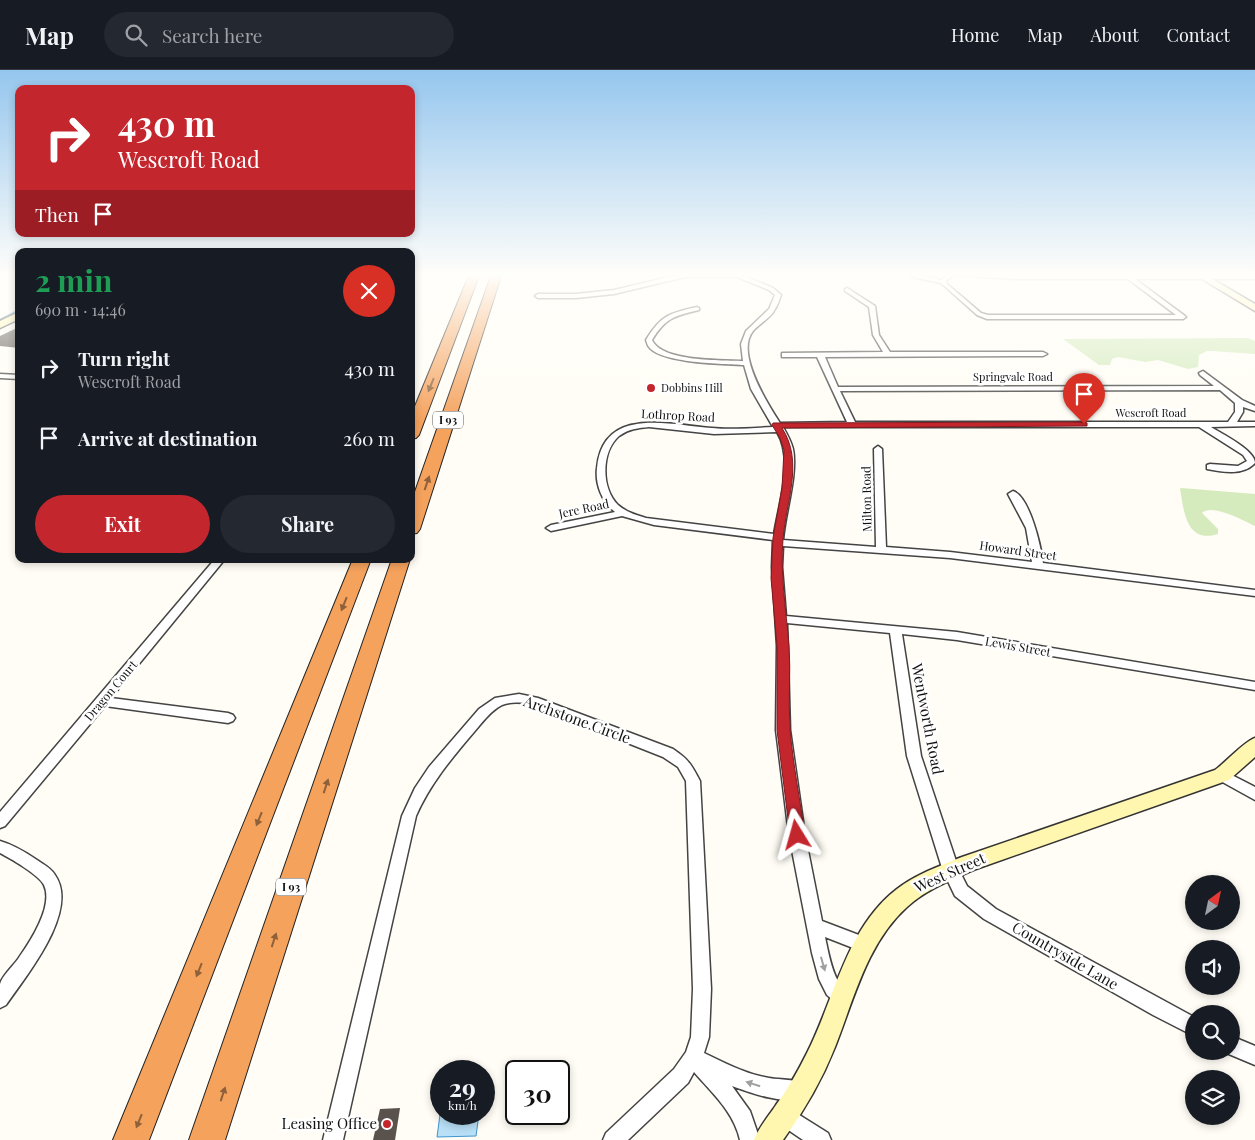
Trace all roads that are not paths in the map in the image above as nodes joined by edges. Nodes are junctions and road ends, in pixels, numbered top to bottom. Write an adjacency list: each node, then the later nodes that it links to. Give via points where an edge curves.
1 (456, 323): 21 (highway, I 93, one-way to 21)
2 (480, 323): 28 (highway, I 93, one-way to 2)
3 (659, 323): 10 (street, via 649,340 658,353)
4 (757, 323): 10 (street, via 745,337)
5 (874, 323): 6 (street, via 876,335)
6 (888, 354): 7 (street); 9 (street)
7 (1043, 354)
8 (785, 355): 9 (street)
9 (820, 355): 14 (street)
10 (747, 363): 23 (street, via 757,394)
11 (1203, 373): 15 (street)
12 (0, 376): 13 (street)
13 (15, 377)
14 (836, 388): 15 (street, Springvale Road); 22 (street)
15 (1220, 388): 16 (street)
16 (1239, 402): 17 (street); 19 (street, via 1239,412)
17 (1255, 409)
18 (1201, 424): 19 (street, Wescroft Road); 22 (street, Wescroft Road); 25 (street, via 1246,453 1252,461 1249,466 1238,469)
19 (1231, 424): 20 (street, Wescroft Road)
20 (1255, 424)
21 (415, 425)
22 (852, 425): 23 (street, Wescroft Road)
23 (778, 427): 27 (street, Lothrop Road, via 728,431 646,425 623,430 609,442 602,469 608,500); 30 (street, via 787,444 789,462)
24 (878, 449): 31 (street, Milton Road)
25 (1210, 467)
26 (1012, 494): 35 (street, via 1034,532)
27 (623, 514): 29 (street, Jere Road); 30 (street, via 653,522)
28 (415, 517)
29 (551, 528)
30 (778, 540): 31 (street, Howard Street); 37 (street)
31 (881, 549): 35 (street, Howard Street)
32 (217, 563): 40 (street, Dragon Court)
33 (360, 563): 58 (highway, one-way to 58)
34 (400, 563): 59 (highway, I 93, one-way to 34)
35 (1038, 566): 36 (street, Howard Street)
36 (1255, 594)
37 (780, 619): 38 (street, Lewis Street); 48 (street, via 787,763)
38 (895, 630): 39 (street, Lewis Street, via 957,636); 47 (street, Wentworth Road, via 914,756)
39 (1255, 686)
40 (103, 701): 41 (street); 45 (street, Dragon Court)
41 (228, 718)
42 (1255, 745): 43 (main road, West Street)
43 (1222, 774): 44 (street); 47 (main road, West Street)
44 (1255, 794)
45 (0, 822)
46 (0, 847): 51 (street, via 12,851 42,872 55,893 48,924)
47 (951, 871): 49 (main road, West Street, via 921,884 898,901 878,924); 52 (street, Countryside Lane, via 961,892 977,906)
48 (814, 926): 49 (street); 50 (street, one-way to 50, via 828,979)
49 (866, 945): 50 (main road, West Street)
50 (842, 997): 56 (main road, West Street, via 823,1048)
51 (0, 999)
52 (1185, 1022)
53 (1240, 1049): 54 (street)
54 (1255, 1056)
55 (693, 1057): 56 (street, one-way to 55, via 775,1090 748,1083); 60 (street, Archstone Circle, via 700,1037 702,989 693,780 689,772 680,761 664,752 533,701 507,699 484,711 432,771 414,802); 61 (street, Archstone Circle, via 676,1081); 62 (street, via 738,1110)
56 (801, 1091): 57 (main road, West Street)
57 (785, 1116): 63 (main road, West Street); 64 (street)
58 (131, 1140)
59 (207, 1140)
60 (333, 1140)
61 (613, 1140)
62 (750, 1140)
63 (767, 1140)
64 (821, 1140)

